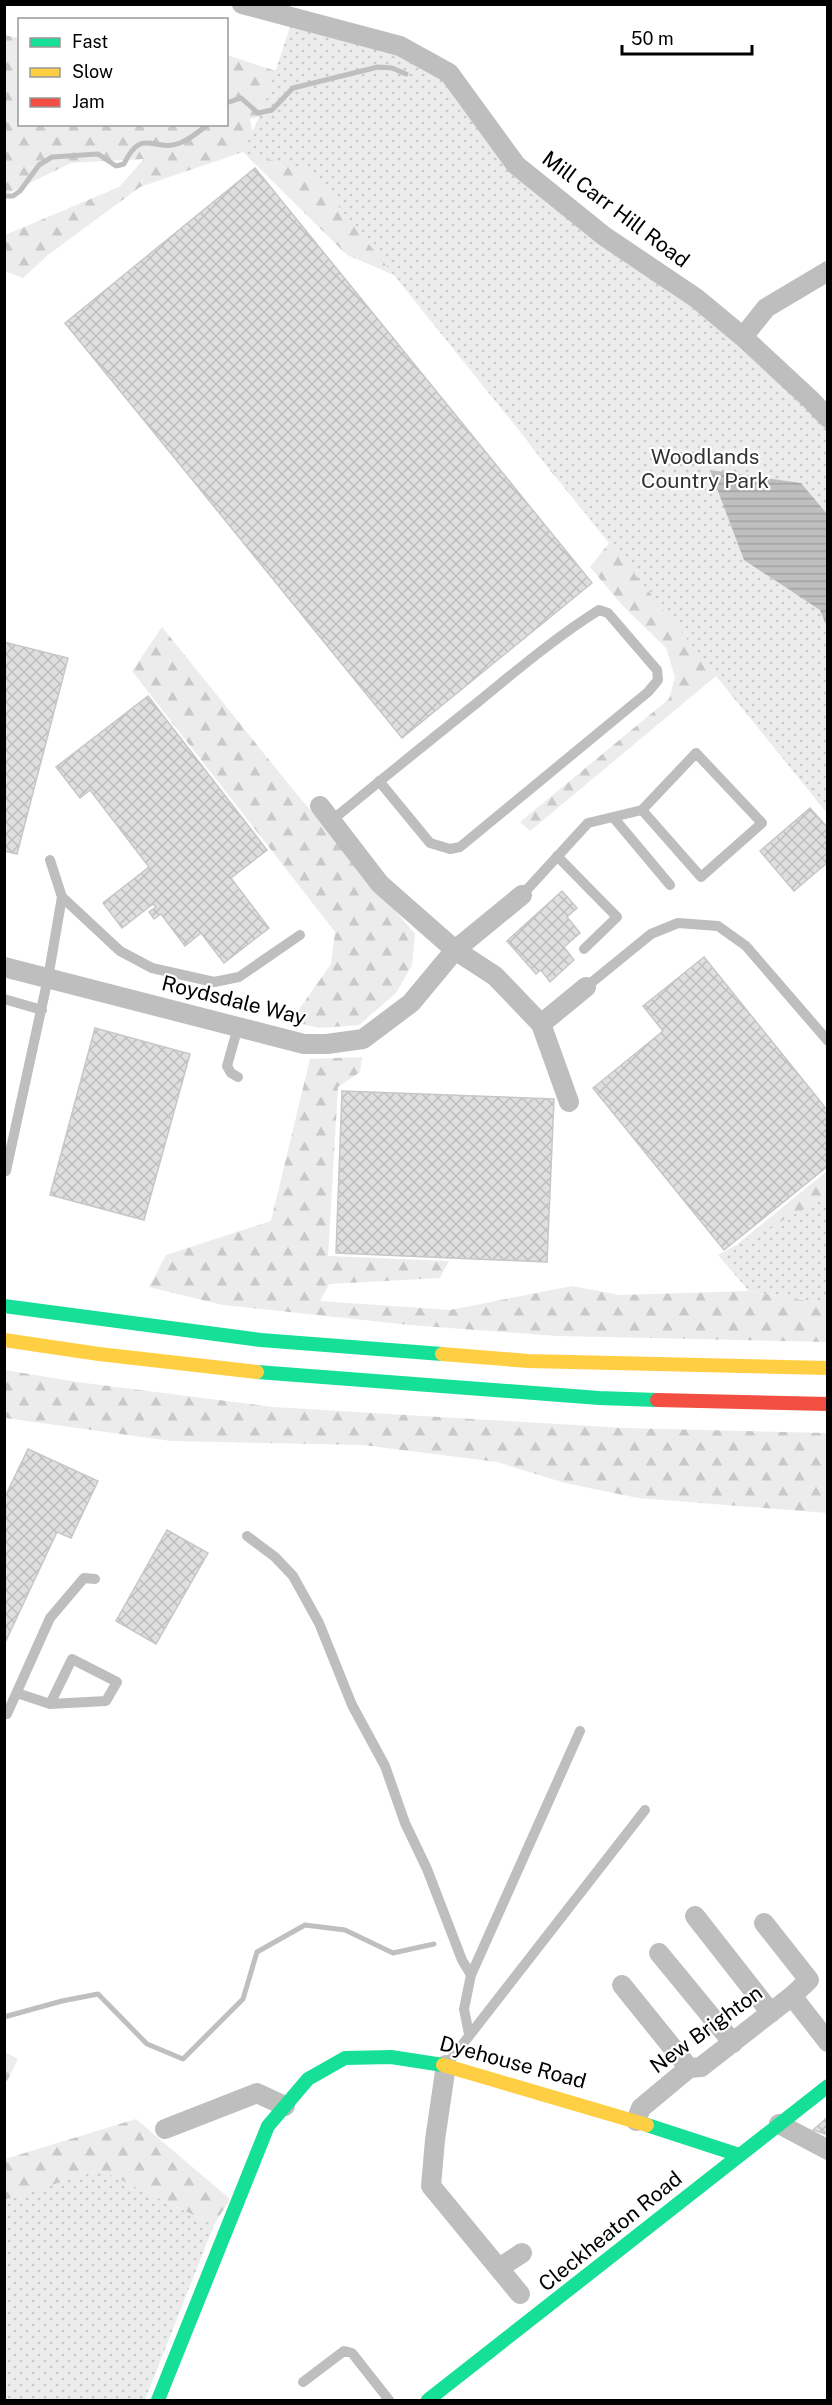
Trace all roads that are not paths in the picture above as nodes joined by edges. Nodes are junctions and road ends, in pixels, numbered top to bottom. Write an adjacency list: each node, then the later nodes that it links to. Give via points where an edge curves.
1 (242, 4): 3 (street, Mill Carr Hill Road, via 400,46 449,73 516,165 604,236 696,298)
2 (828, 271): 3 (street, via 766,308)
3 (743, 337): 4 (street, Mill Carr Hill Road)
4 (828, 417)
5 (379, 781): 5 (lane, via 566,631 598,610 608,613 657,670 658,680 648,692 460,847 450,849 430,843); 7 (lane)
6 (642, 810): 6 (lane, via 696,753 762,823 700,877); 8 (lane)
7 (326, 813): 16 (street, via 380,884)
8 (613, 817): 9 (lane, via 588,823); 11 (lane)
9 (558, 856): 12 (lane); 15 (lane, via 617,917)
10 (50, 860): 13 (lane)
11 (670, 885)
12 (522, 895): 16 (street, Roydsdale Way)
13 (62, 897): 14 (lane, via 120,951 152,968 214,982 239,977); 18 (lane)
14 (300, 935)
15 (584, 949)
16 (455, 950): 22 (street, via 495,976); 23 (street, Roydsdale Way, via 411,1003 363,1039 304,1044)
17 (4, 967): 18 (street, Roydsdale Way)
18 (48, 978): 21 (lane); 23 (street, Roydsdale Way)
19 (586, 987): 22 (street); 24 (lane, via 651,934 678,923 718,926 746,946)
20 (4, 999): 21 (lane)
21 (42, 1010): 27 (lane)
22 (541, 1024): 26 (street)
23 (238, 1027): 25 (lane, via 226,1066)
24 (828, 1041)
25 (238, 1077)
26 (572, 1107)
27 (6, 1171)
28 (4, 1306): 30 (main road, via 261,1340 528,1361)
29 (4, 1340): 31 (main road, via 279,1374 599,1398)
30 (828, 1368)
31 (828, 1404)
32 (247, 1536): 42 (lane, via 293,1576 319,1623 352,1705 385,1767)
33 (96, 1579): 34 (lane, via 84,1578 50,1618)
34 (17, 1693): 35 (lane); 36 (lane)
35 (50, 1704): 35 (lane, via 106,1701 117,1682 72,1659)
36 (4, 1714)
37 (580, 1731): 42 (lane)
38 (645, 1810): 46 (lane)
39 (695, 1916): 45 (street)
40 (764, 1923): 44 (street, New Brighton, via 809,1980)
41 (659, 1953): 48 (street)
42 (471, 1975): 46 (lane, via 464,2009)
43 (622, 1985): 50 (street)
44 (792, 1996): 45 (street, New Brighton); 47 (street)
45 (771, 2013): 48 (street, New Brighton)
46 (469, 2034): 49 (lane)
47 (828, 2042)
48 (733, 2043): 50 (street, New Brighton, via 701,2067)
49 (446, 2065): 52 (main road, Dyehouse Road, via 391,2057 345,2058 308,2079); 53 (main road, Dyehouse Road); 59 (street, via 431,2186)
50 (689, 2068): 53 (street, New Brighton, via 641,2108)
51 (822, 2090): 54 (main road, Cleckheaton Road)
52 (285, 2106): 55 (street, via 257,2093); 62 (main road, Dyehouse Road, via 268,2126)
53 (636, 2121): 57 (main road, Dyehouse Road)
54 (779, 2124): 56 (street); 57 (main road, Cleckheaton Road)
55 (165, 2129)
56 (828, 2150)
57 (739, 2155): 64 (main road, Cleckheaton Road)
58 (522, 2253): 59 (street)
59 (499, 2268): 60 (street)
60 (520, 2294)
61 (303, 2382): 63 (lane, via 344,2351 352,2353)
62 (158, 2400)
63 (389, 2400)
64 (428, 2400)

